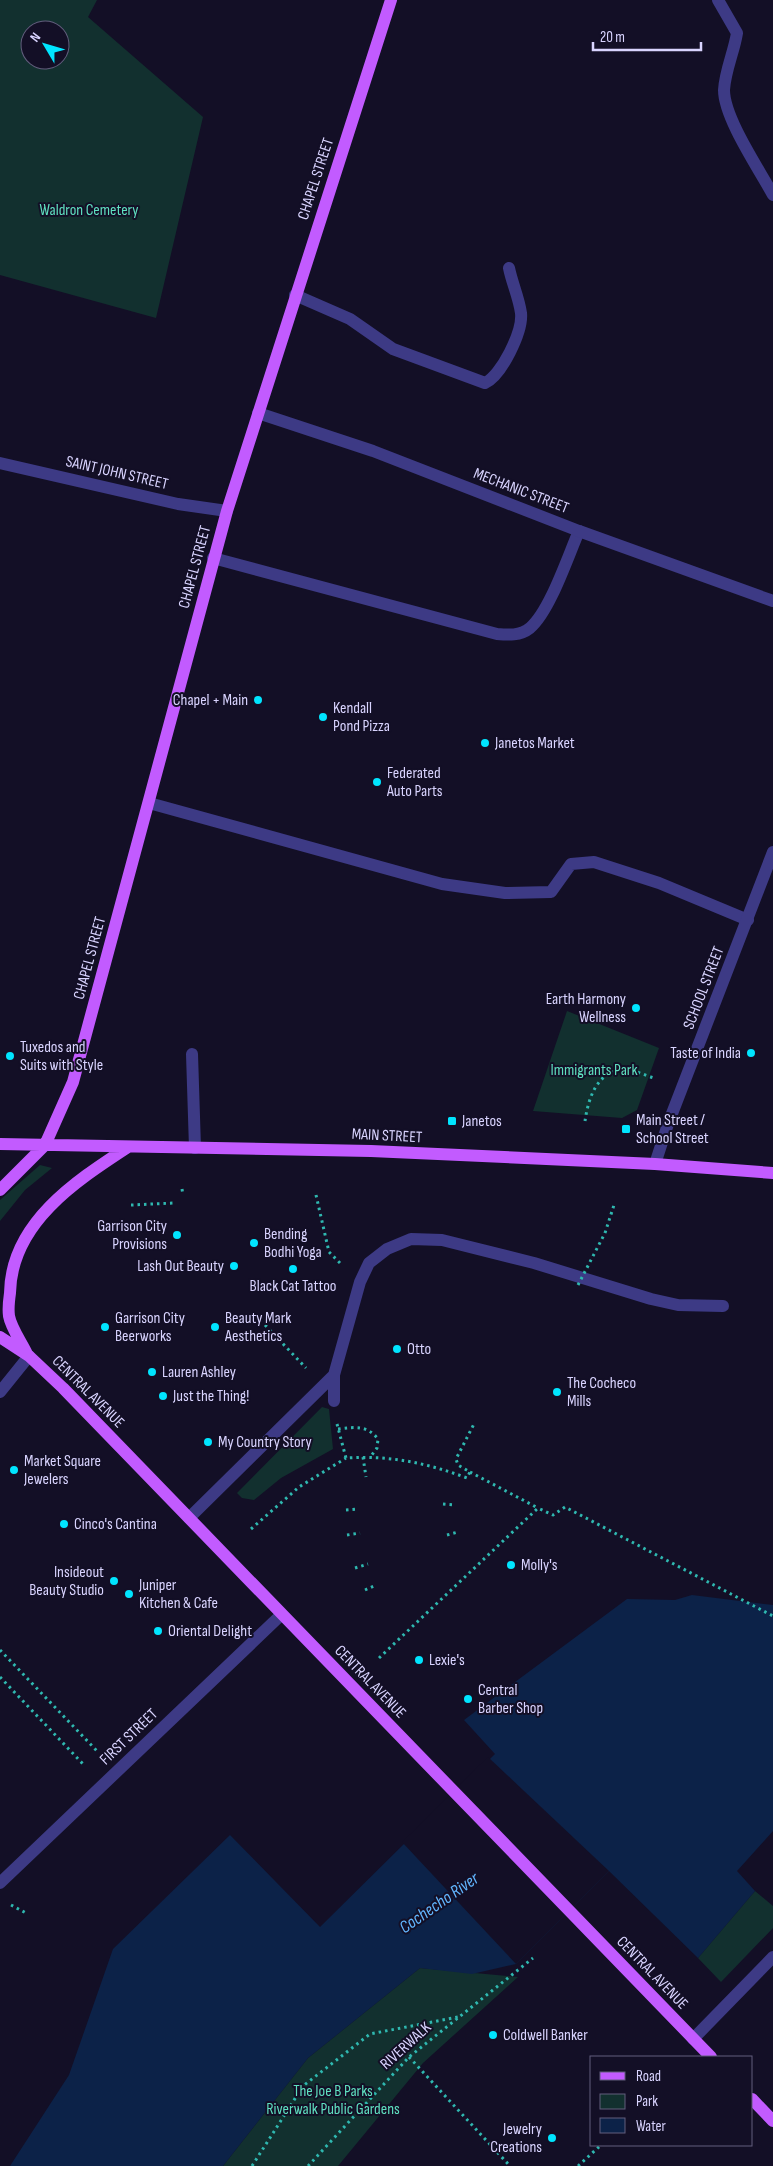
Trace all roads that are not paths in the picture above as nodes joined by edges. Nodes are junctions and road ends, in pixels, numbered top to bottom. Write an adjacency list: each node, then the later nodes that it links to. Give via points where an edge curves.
1 (391, 0): 5 (main road, CHAPEL STREET)
2 (718, 0): 3 (street, via 737,33 725,80 727,110)
3 (773, 195)
4 (508, 268): 5 (street, via 521,314 519,330 500,371 485,383 393,349 350,319)
5 (295, 295): 6 (main road, CHAPEL STREET)
6 (258, 413): 8 (main road, CHAPEL STREET); 9 (street, MECHANIC STREET, via 373,451)
7 (0, 463): 8 (street, SAINT JOHN STREET, via 178,504)
8 (227, 511): 10 (main road, CHAPEL STREET)
9 (578, 531): 10 (street, via 543,612 530,628 514,635 496,634); 11 (street, MECHANIC STREET)
10 (213, 558): 12 (main road, CHAPEL STREET)
11 (773, 601)
12 (149, 803): 14 (street, via 442,884 505,893 551,892 570,864 594,862 659,883); 17 (main road, CHAPEL STREET, via 73,1082)
13 (773, 852): 14 (street, SCHOOL STREET)
14 (748, 920): 20 (street, SCHOOL STREET)
15 (192, 1054): 19 (street)
16 (0, 1144): 17 (main road, MAIN STREET)
17 (45, 1145): 18 (main road, MAIN STREET); 22 (main road)
18 (128, 1147): 19 (main road, MAIN STREET); 25 (main road, via 64,1193 41,1215 22,1241 10,1278 9,1316)
19 (195, 1148): 20 (main road, MAIN STREET, via 371,1151)
20 (655, 1164): 21 (main road, MAIN STREET)
21 (773, 1173)
22 (0, 1190)
23 (723, 1306): 26 (street, via 678,1305 442,1240 412,1240 387,1248 369,1263 360,1282)
24 (0, 1337): 25 (main road, CENTRAL AVENUE)
25 (29, 1356): 27 (street); 29 (main road, CENTRAL AVENUE)
26 (334, 1375): 28 (street); 29 (street)
27 (0, 1392)
28 (334, 1401)
29 (189, 1518): 30 (main road, CENTRAL AVENUE)
30 (281, 1615): 31 (street, FIRST STREET); 33 (main road, CENTRAL AVENUE)
31 (0, 1883)
32 (773, 1957): 33 (street)
33 (693, 2039): 34 (main road, CENTRAL AVENUE)
34 (710, 2056)
35 (753, 2100): 36 (main road)
36 (773, 2121)

